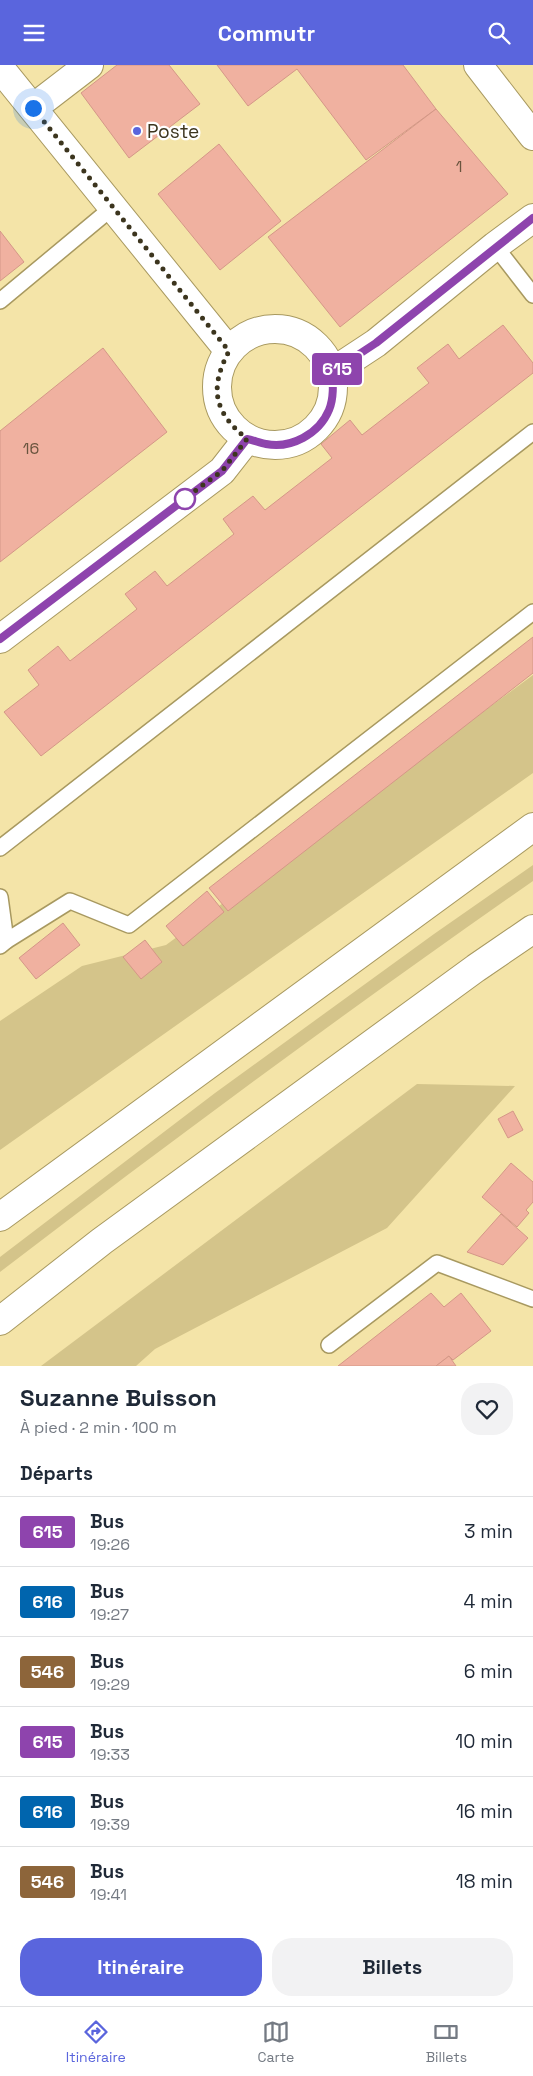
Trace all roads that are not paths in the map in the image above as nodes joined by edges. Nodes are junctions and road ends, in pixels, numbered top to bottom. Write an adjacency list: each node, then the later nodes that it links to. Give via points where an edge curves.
1 (89, 65): 4 (main road)
2 (478, 65): 5 (main road)
3 (0, 67): 4 (main road)
4 (33, 108): 6 (main road)
5 (533, 136)
6 (113, 207): 10 (lane); 11 (main road)
7 (533, 218): 8 (main road)
8 (495, 247): 9 (lane); 12 (main road, via 376,343)
9 (533, 295)
10 (0, 301)
11 (229, 351): 12 (main road, via 242,338 259,330 278,328 296,332 312,341); 14 (main road, via 219,369 218,395 221,409 231,426)
12 (332, 372): 14 (main road, via 329,410 304,438 285,445 266,445)
13 (533, 432): 18 (lane)
14 (247, 439): 16 (main road, via 222,471)
15 (533, 612): 21 (lane, via 129,925 70,901)
16 (4, 627)
17 (533, 827): 22 (main road)
18 (0, 848)
19 (0, 897): 21 (lane)
20 (533, 929): 24 (main road, via 102,1241)
21 (3, 944)
22 (0, 1217)
23 (533, 1299): 25 (lane, via 437,1263)
24 (0, 1321)
25 (328, 1345)

